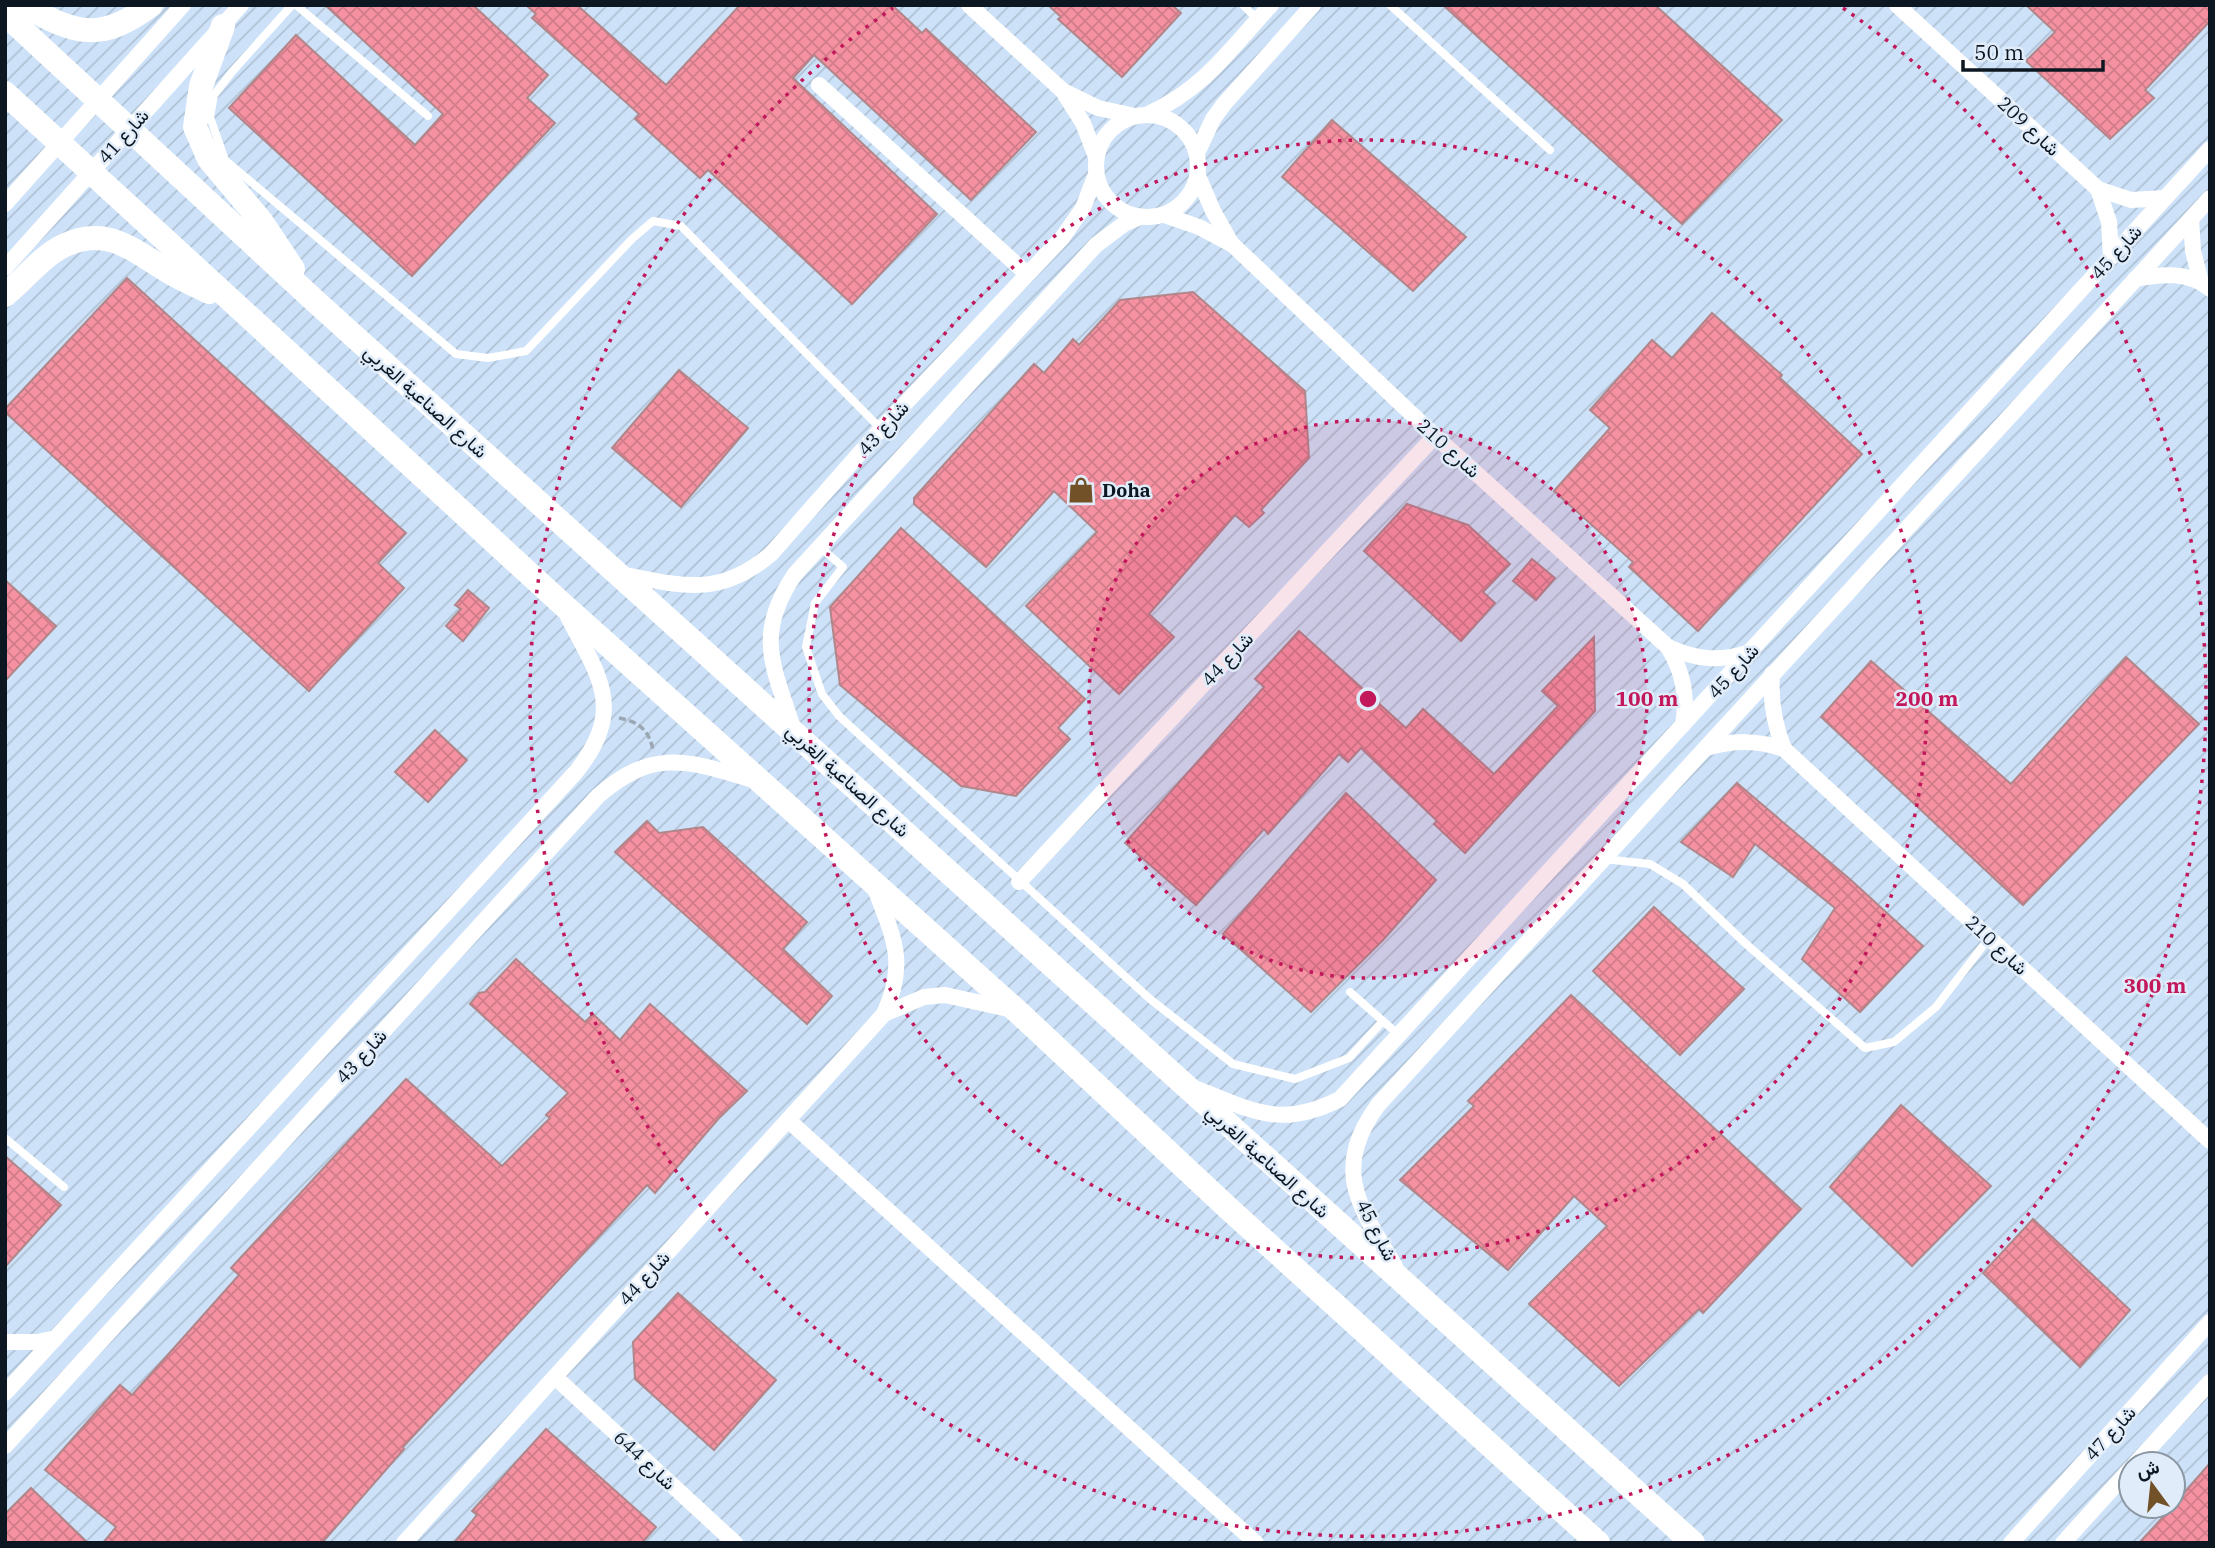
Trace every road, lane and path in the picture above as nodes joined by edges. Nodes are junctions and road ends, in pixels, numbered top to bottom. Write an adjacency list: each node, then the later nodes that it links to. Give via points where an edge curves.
1 (24, 5): 2 (main road, via 59,24 90,31 130,21)
2 (151, 5)
3 (183, 5): 18 (street)
4 (241, 5): 14 (street, شارع 41)
5 (294, 5): 20 (lane); 46 (lane, via 214,95 210,117 225,160 456,354 488,358 526,351 653,221 681,226)
6 (969, 5): 16 (street)
7 (1243, 5): 13 (lane)
8 (1271, 5): 13 (street)
9 (1313, 5): 25 (street, via 1224,104)
10 (1390, 5): 24 (lane)
11 (1897, 5): 30 (street, شارع 209)
12 (5, 15): 18 (main road, شارع الصناعية الغربي)
13 (1258, 20): 19 (street, via 1208,76 1170,104)
14 (223, 26): 21 (street, شارع 41); 45 (main road, via 201,86 195,127 209,159 261,221)
15 (818, 85): 40 (street)
16 (1063, 91): 19 (street, via 1098,108); 26 (street, via 1083,122)
17 (5, 93): 22 (main road)
18 (96, 101): 21 (main road, شارع الصناعية الغربي); 22 (street)
19 (1142, 115): 25 (street, via 1180,125); 26 (street, via 1124,120 1106,135)
20 (428, 116)
21 (128, 130): 27 (street, شارع 41); 45 (main road, شارع الصناعية الغربي)
22 (60, 143): 27 (main road); 33 (street)
23 (2210, 149): 31 (street, شارع 45)
24 (1550, 150)
25 (1198, 153): 29 (street)
26 (1096, 157): 28 (street)
27 (90, 173): 39 (street, شارع 41); 44 (main road)
28 (1096, 174): 35 (street, via 1116,207); 40 (street, شارع 43, via 1074,223)
29 (1198, 176): 34 (street, via 1182,204); 37 (street, شارع 210)
30 (2098, 189): 31 (street, شارع 209, via 2130,200); 38 (street, شارع 209, via 2109,222)
31 (2165, 198): 38 (street, شارع 45)
32 (2210, 198): 36 (street, شارع 45)
33 (5, 204)
34 (1164, 215): 35 (street); 37 (street, شارع 210)
35 (1140, 217): 48 (street, شارع 43, via 1096,245)
36 (2191, 219): 41 (street, شارع 45); 42 (street, via 2193,251)
37 (1233, 245): 47 (street, شارع 210)
38 (2111, 257): 52 (street, شارع 45)
39 (5, 268)
40 (1027, 274): 46 (street, شارع 43)
41 (2135, 279): 42 (street, via 2169,275); 53 (street, شارع 45)
42 (2206, 286)
43 (5, 295): 44 (main road, via 62,247 87,237 127,245 177,276)
44 (232, 301): 50 (main road)
45 (315, 302): 49 (main road, شارع الصناعية الغربي)
46 (881, 429): 49 (street, شارع 43, via 754,569 713,585 668,583)
47 (1435, 436): 51 (street, شارع 210); 63 (street, شارع 44)
48 (820, 547): 56 (street, شارع 43, via 780,596 772,619 774,667); 63 (lane, via 843,567 815,603 806,647 822,694 839,716)
49 (616, 572): 56 (main road, شارع الصناعية الغربي)
50 (560, 603): 54 (street, شارع 43, via 597,676); 60 (main road)
51 (1668, 647): 52 (street, شارع 210, via 1700,659 1734,658); 55 (street, شارع 210, via 1686,693)
52 (1750, 652): 55 (street, شارع 45)
53 (1772, 674): 57 (street, شارع 45); 58 (street, شارع 210, via 1771,705)
54 (605, 714): 59 (path, via 635,722 650,736); 77 (street, شارع 43, via 593,751 576,772)
55 (1683, 725): 69 (street, شارع 45)
56 (793, 731): 70 (main road, شارع الصناعية الغربي)
57 (1706, 748): 58 (street, شارع 210, via 1754,741); 61 (street, شارع 45)
58 (1784, 749): 64 (street, شارع 210)
59 (656, 763): 60 (street, شارع 43, via 694,764); 82 (street, شارع 43, via 618,779 598,796)
60 (761, 782): 62 (main road)
61 (1604, 859): 64 (lane, via 1650,864 1683,884 1865,1048 1894,1042 1936,1007); 75 (street, شارع 45, via 1365,1123 1352,1171 1359,1199)
62 (871, 880): 66 (main road); 67 (street, شارع 44, via 897,953 898,974)
63 (1019, 882): 68 (lane, via 1150,999 1233,1064 1295,1079 1349,1058)
64 (1989, 938): 73 (street, شارع 210)
65 (1350, 992): 68 (lane)
66 (1018, 1012): 67 (street, شارع 44, via 945,995 924,997); 88 (main road)
67 (884, 1014): 71 (street, شارع 44)
68 (1383, 1021): 69 (lane)
69 (1400, 1036): 70 (street, شارع 45, via 1340,1099 1317,1111 1293,1116 1267,1114)
70 (1182, 1083): 75 (main road, شارع الصناعية الغربي)
71 (788, 1120): 79 (street, شارع 44); 87 (street)
72 (5, 1138): 74 (lane)
73 (2210, 1141)
74 (64, 1187)
75 (1408, 1286): 89 (main road, شارع الصناعية الغربي)
76 (2210, 1322): 90 (street, شارع 47)
77 (55, 1338): 78 (street); 81 (street, شارع 43)
78 (5, 1342)
79 (555, 1377): 85 (street, شارع 44); 86 (street, شارع 644)
80 (2210, 1382): 83 (street, شارع 47)
81 (5, 1393)
82 (5, 1446)
83 (2148, 1450)
84 (2117, 1483): 91 (street, شارع 47)
85 (404, 1543)
86 (735, 1543)
87 (1256, 1543)
88 (1598, 1543)
89 (1693, 1543)
90 (2011, 1543)
91 (2063, 1543)

